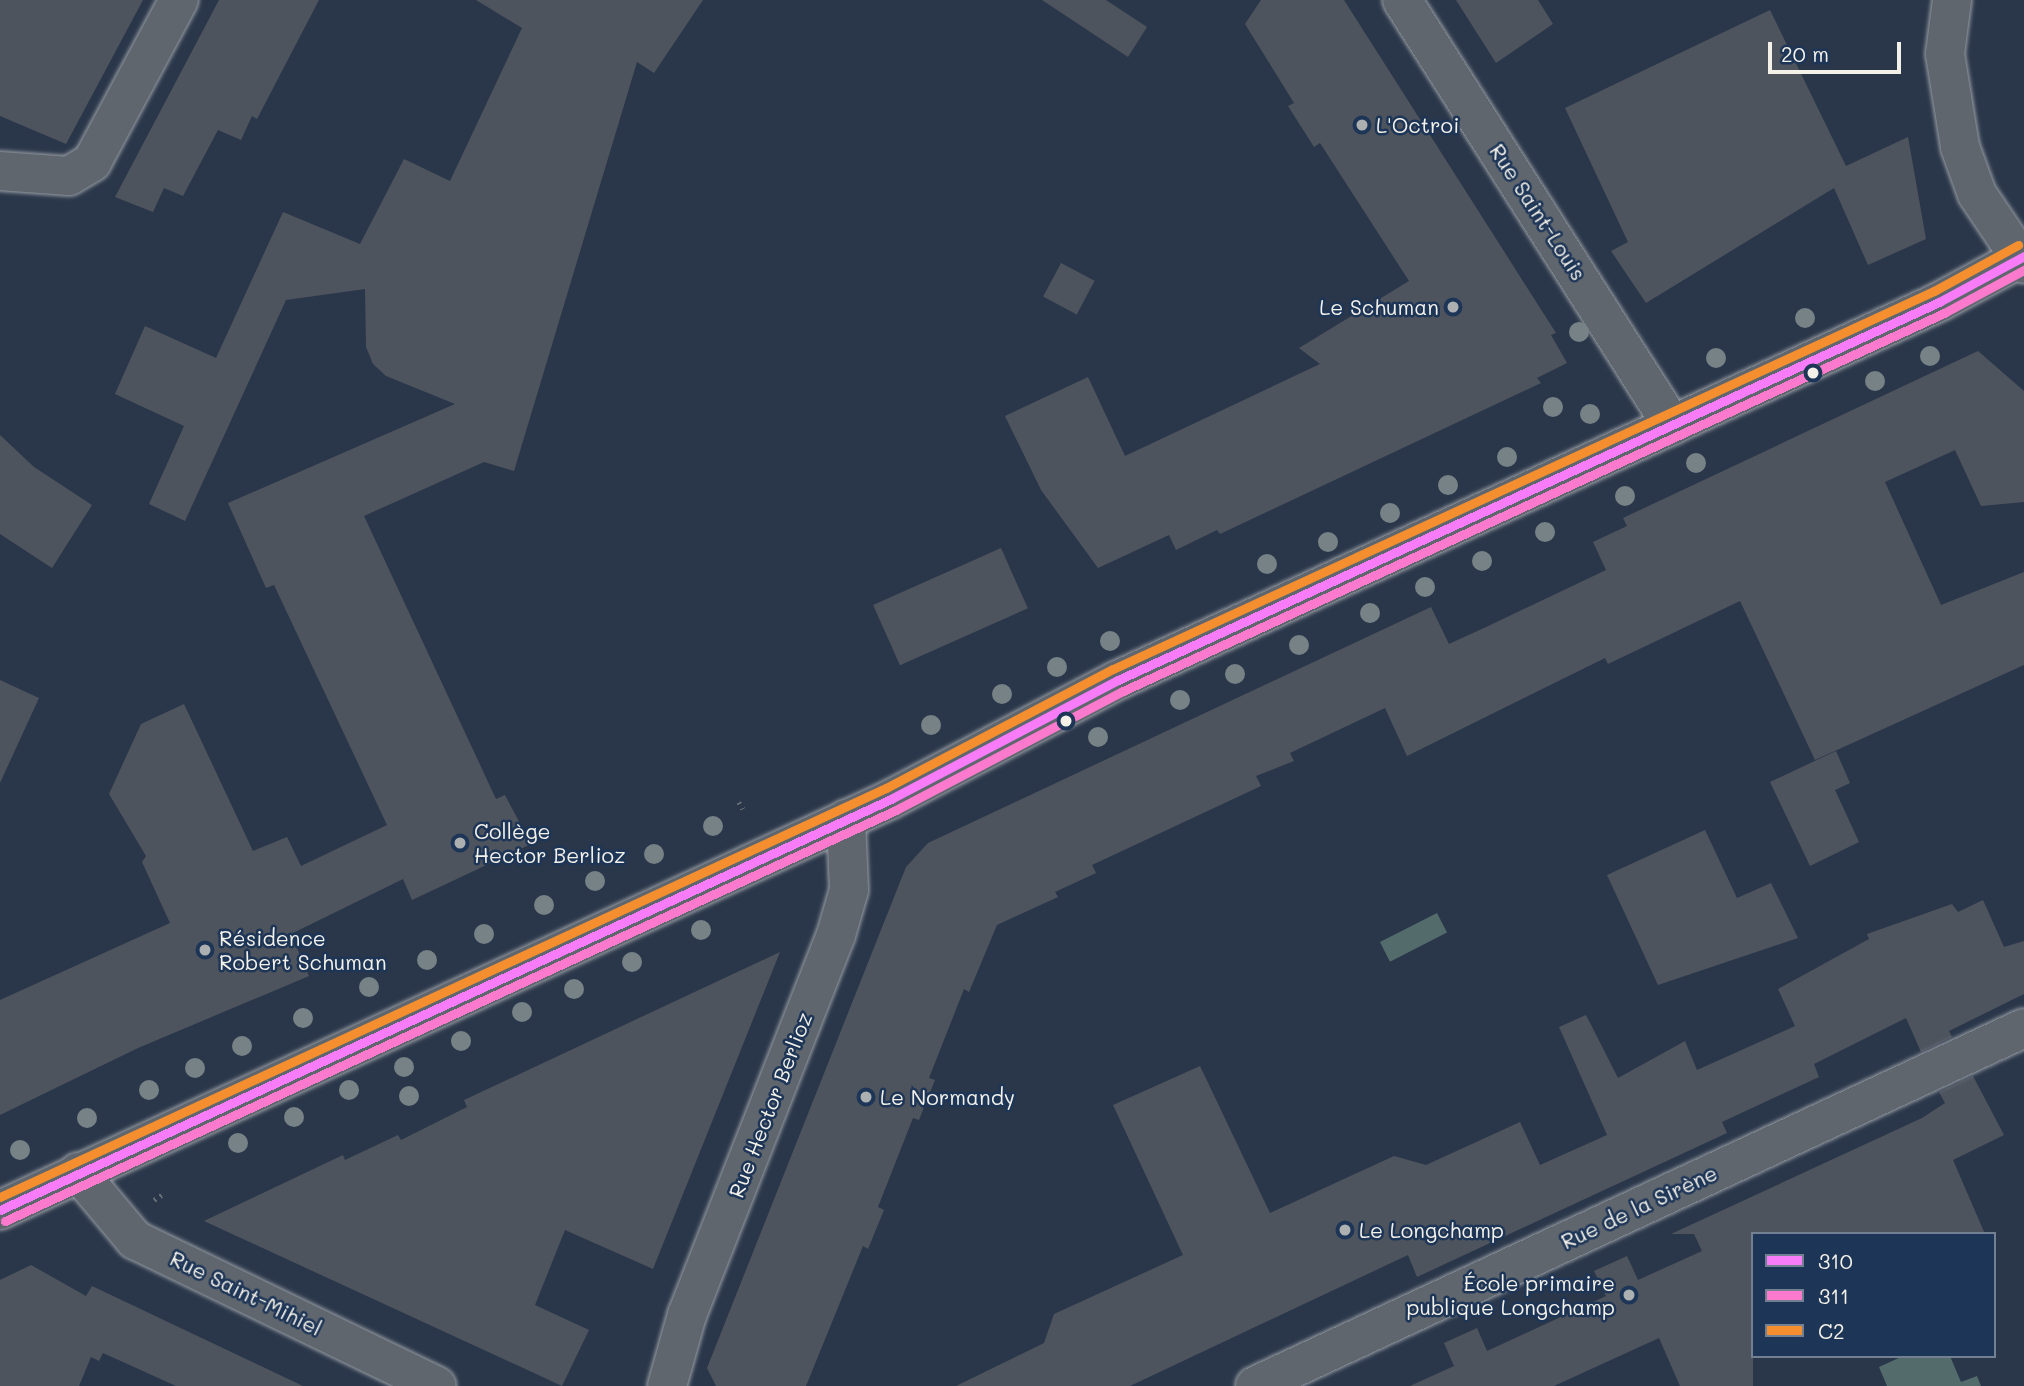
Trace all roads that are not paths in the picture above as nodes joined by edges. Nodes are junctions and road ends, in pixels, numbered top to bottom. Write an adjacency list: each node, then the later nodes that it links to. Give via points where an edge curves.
1 (179, 0): 4 (street, via 92,162 69,176)
2 (1402, 0): 6 (street, Rue Saint-Louis)
3 (1952, 0): 5 (street, via 1945,54 1960,147 1978,194)
4 (0, 172)
5 (2023, 259): 6 (street)
6 (1672, 425): 7 (street, via 1118,680)
7 (846, 819): 9 (street); 12 (street, Rue Hector Berlioz, via 849,890 836,935 687,1315)
8 (2024, 1028): 13 (street, Rue de la Sirène)
9 (78, 1172): 10 (street); 11 (street, Rue Saint-Mihiel, via 135,1240)
10 (0, 1210)
11 (437, 1386)
12 (667, 1386)
13 (1255, 1386)

